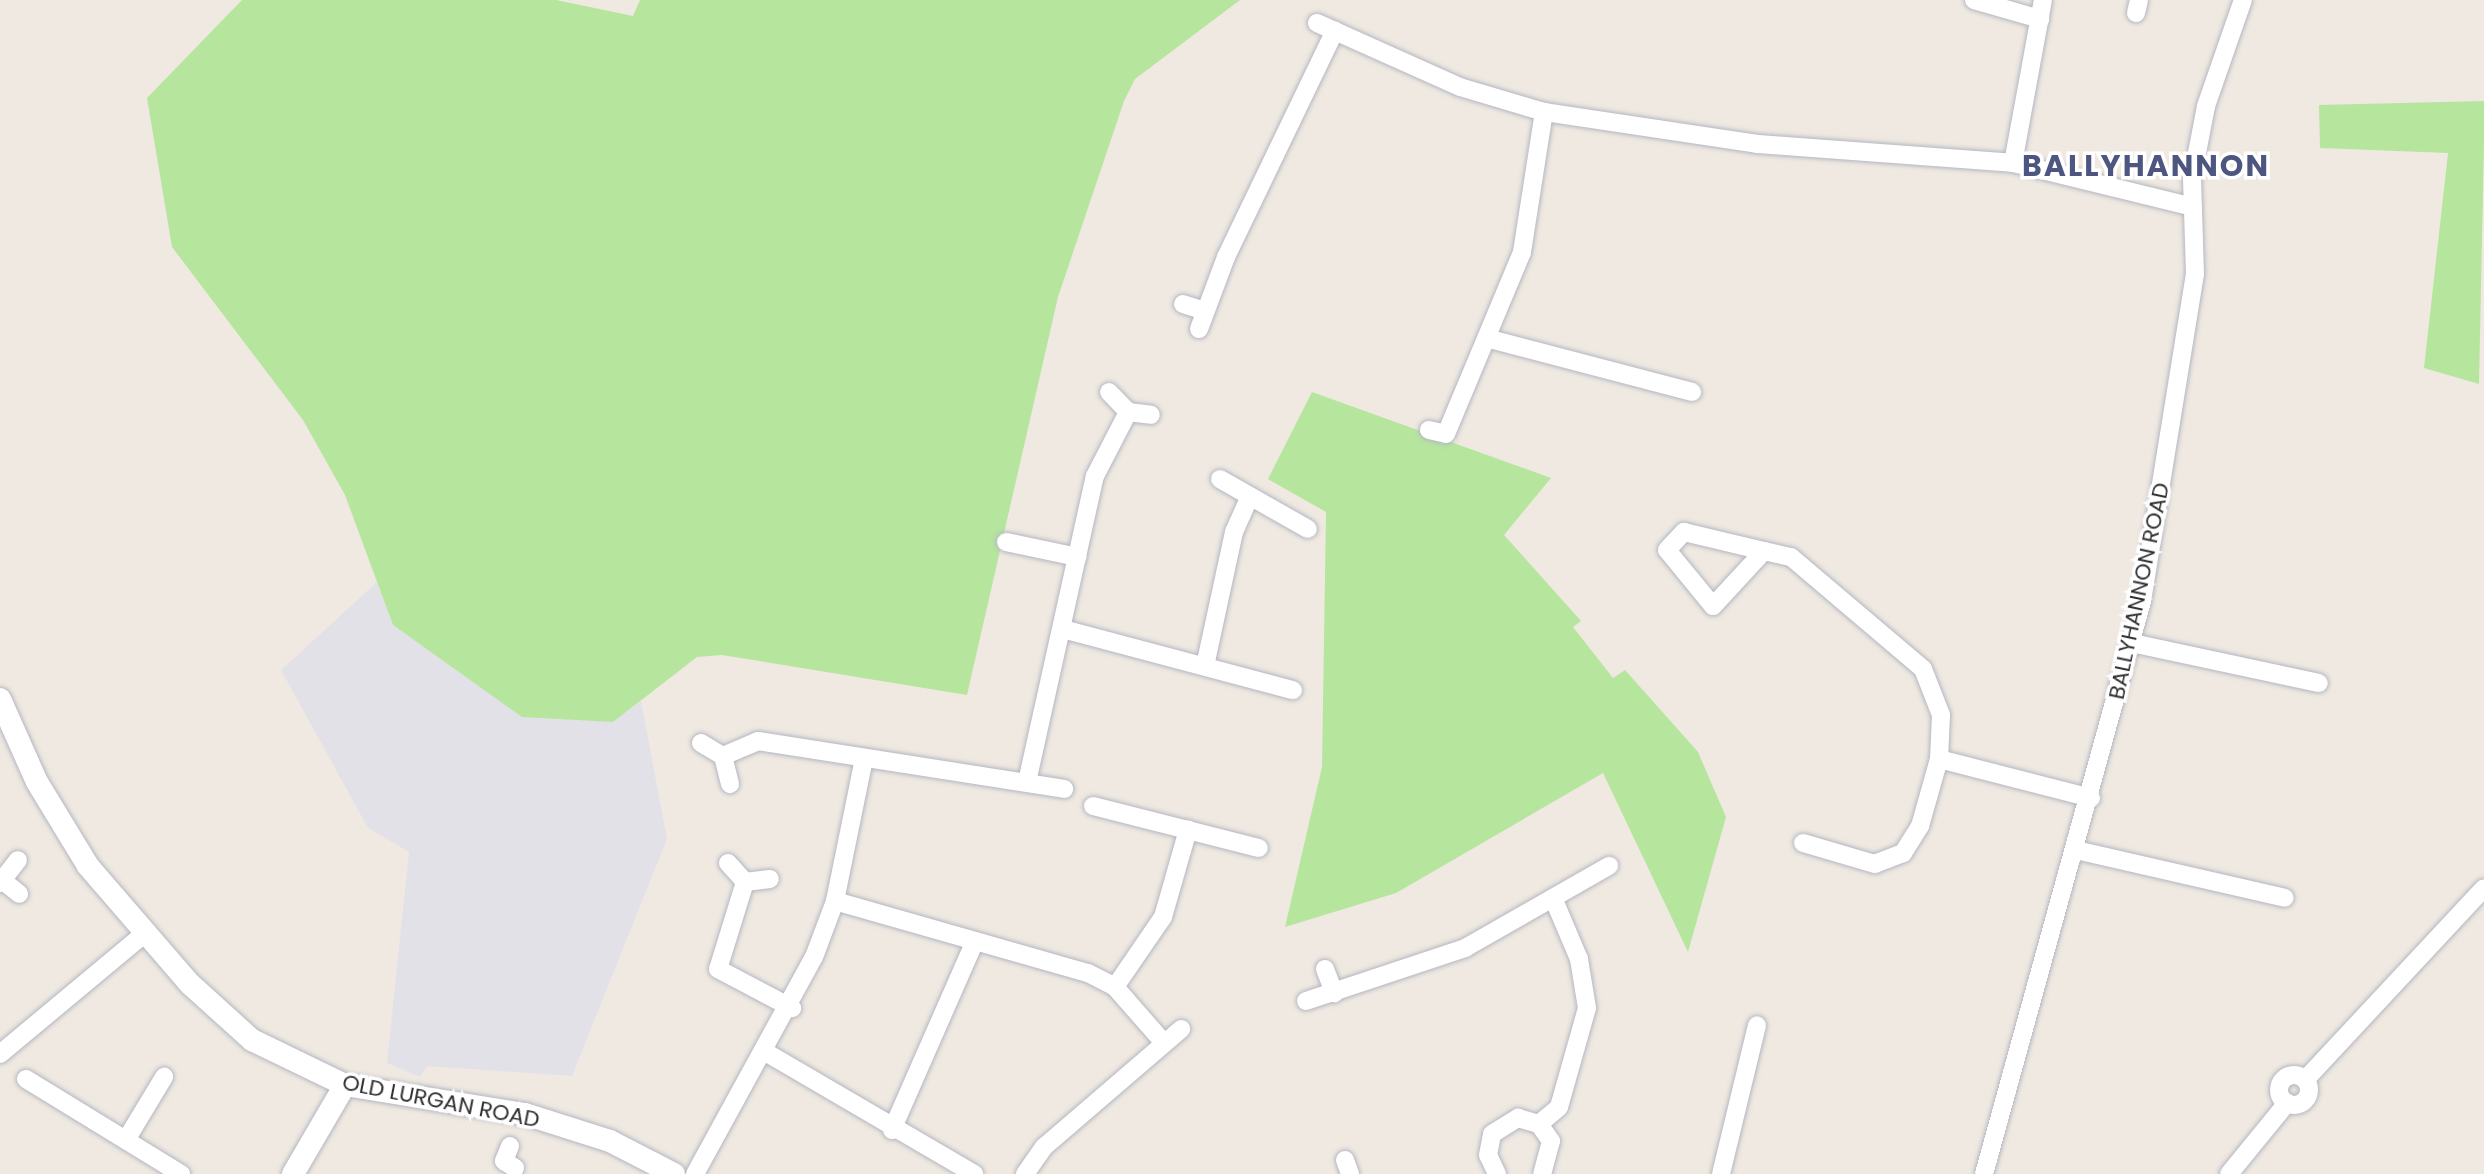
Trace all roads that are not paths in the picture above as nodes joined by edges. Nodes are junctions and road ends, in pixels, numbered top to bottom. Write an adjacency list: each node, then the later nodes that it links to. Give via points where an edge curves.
1 (1974, 0): 3 (street)
2 (2243, 0): 8 (street, BALLYHANNON ROAD, via 2206,106)
3 (2041, 9): 7 (street)
4 (1317, 23): 5 (street)
5 (1335, 31): 6 (street, via 1460,87); 9 (street, via 1202,320)
6 (1544, 112): 7 (street, via 1757,144); 10 (street, via 1522,252)
7 (2013, 163): 8 (street)
8 (2193, 207): 23 (street, BALLYHANNON ROAD, via 2191,302)
9 (1183, 304)
10 (1490, 339): 12 (street); 15 (street, via 1446,434)
11 (1109, 392): 13 (street)
12 (1692, 392)
13 (1128, 412): 14 (street); 21 (street, via 1100,461)
14 (1151, 415)
15 (1429, 430)
16 (1220, 479): 17 (street)
17 (1250, 496): 18 (street); 24 (street, via 1234,532)
18 (1308, 529)
19 (1006, 542): 21 (street)
20 (1764, 551): 20 (street, via 1684,532 1667,550 1713,606); 31 (street, via 1791,557 1923,669 1941,715)
21 (1077, 557): 22 (street)
22 (1063, 629): 24 (street); 32 (street)
23 (2132, 643): 25 (street); 35 (street, BALLYHANNON ROAD)
24 (1205, 666): 26 (street)
25 (2319, 683)
26 (1293, 690)
27 (0, 699): 52 (street, OLD LURGAN ROAD, via 37,782 88,866)
28 (701, 743): 29 (street)
29 (723, 756): 30 (street, via 758,741); 33 (street)
30 (864, 758): 32 (street); 51 (street)
31 (1939, 759): 35 (street); 38 (street, via 1920,826 1903,853 1875,864)
32 (1027, 782): 34 (street)
33 (730, 784)
34 (1064, 789)
35 (2091, 798): 40 (street, BALLYHANNON ROAD)
36 (1093, 806): 37 (street)
37 (1188, 830): 39 (street); 55 (street, via 1163,917)
38 (1803, 843)
39 (1259, 848)
40 (2076, 850): 49 (street); 79 (street, BALLYHANNON ROAD)
41 (18, 860): 45 (street)
42 (728, 863): 46 (street)
43 (1609, 866): 50 (street)
44 (770, 879): 46 (street)
45 (1, 882): 48 (street)
46 (745, 882): 58 (street, via 718,969)
47 (2484, 888): 80 (street, via 2305,1080 2306,1099 2287,1103)
48 (19, 894)
49 (2285, 898)
50 (1554, 900): 56 (street, via 1465,948); 67 (street, via 1579,959 1587,1008 1559,1107)
51 (835, 901): 53 (street); 58 (street)
52 (145, 933): 62 (street); 66 (street, OLD LURGAN ROAD, via 252,1040)
53 (975, 941): 55 (street); 68 (street)
54 (1325, 969): 56 (street)
55 (1115, 987): 61 (street)
56 (1334, 993): 57 (street)
57 (1306, 1001)
58 (792, 1008): 63 (street)
59 (1757, 1025): 78 (street)
60 (1181, 1029): 61 (street)
61 (1164, 1043): 75 (street, via 1044,1147)
62 (2, 1048)
63 (767, 1053): 68 (street); 73 (street)
64 (164, 1077): 69 (street)
65 (26, 1079): 69 (street)
66 (345, 1085): 71 (street); 72 (street, OLD LURGAN ROAD, via 525,1114 610,1141)
67 (1539, 1124): 76 (street, via 1518,1118 1492,1134 1488,1155); 77 (street, via 1552,1151)
68 (892, 1130): 74 (street)
69 (126, 1140): 70 (street)
70 (181, 1174)
71 (293, 1174)
72 (674, 1174)
73 (695, 1174)
74 (974, 1174)
75 (1025, 1174)
76 (1497, 1174)
77 (1542, 1174)
78 (1721, 1174)
79 (1984, 1174)
80 (2229, 1174)

